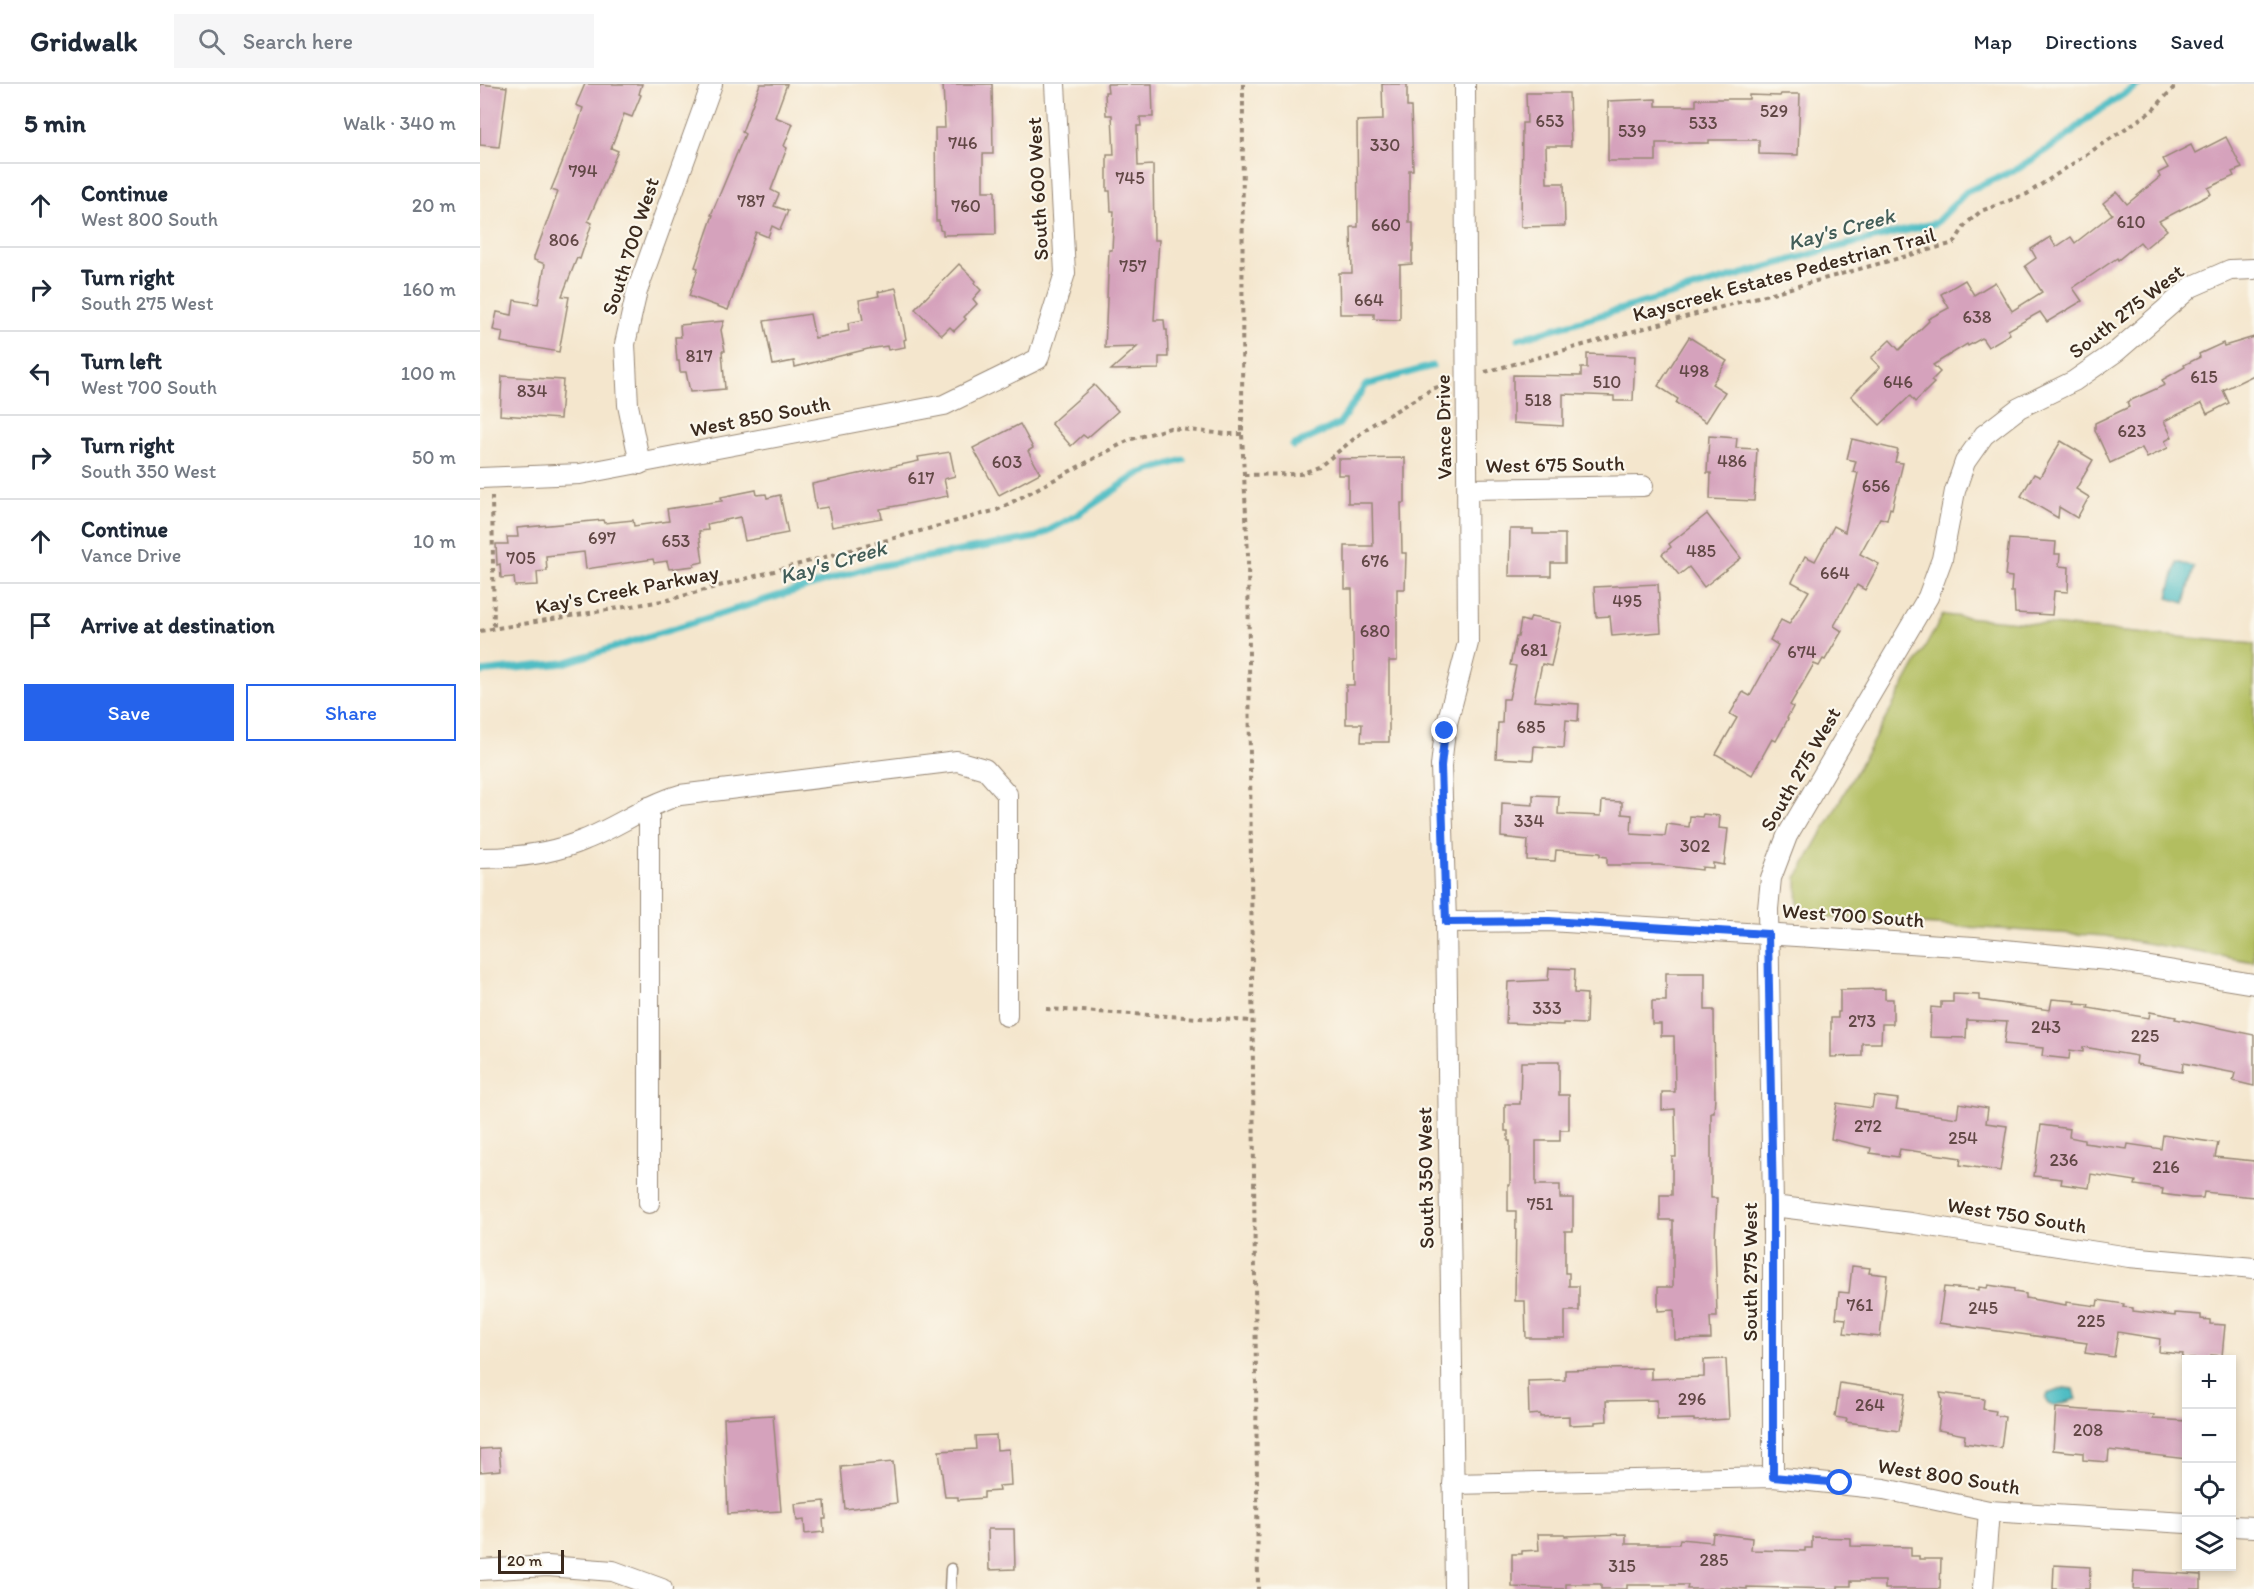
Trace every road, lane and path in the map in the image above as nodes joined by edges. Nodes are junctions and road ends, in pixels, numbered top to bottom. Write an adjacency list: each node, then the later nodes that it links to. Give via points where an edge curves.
1 (712, 84): 11 (street, South 700 West, via 637,291 625,344 628,405)
2 (1056, 84): 7 (street, South 600 West, via 1065,273)
3 (1243, 84): 10 (path)
4 (1465, 84): 15 (street, Vance Drive)
5 (2177, 84): 8 (path, Kayscreek Estates Pedestrian Trail, via 2152,111 2027,194 1981,212 1966,224 1954,243)
6 (2254, 269): 22 (street, South 275 West, via 2230,270 2191,286 2117,351 2074,381 2019,408 1983,435 1965,462 1955,491 1942,559 1928,597 1787,836 1771,878)
7 (1038, 359): 11 (street, West 850 South, via 944,405)
8 (1493, 369)
9 (1448, 383): 12 (path, via 1370,426 1319,467 1300,474)
10 (1242, 434): 12 (path); 16 (path, Kay's Creek Parkway, via 1170,428 1129,440 997,510 668,600)
11 (640, 464): 13 (street, West 850 South, via 580,474)
12 (1244, 475): 26 (path)
13 (486, 478): 16 (path)
14 (1643, 486): 15 (street, West 675 South)
15 (1468, 489): 18 (street, Vance Drive, via 1468,643 1445,731)
16 (494, 630): 17 (path, Kay's Creek Parkway)
17 (480, 631)
18 (1441, 766): 21 (street, South 350 West)
19 (649, 807): 20 (street, via 583,840 535,855); 25 (street, via 680,795 957,761 984,768 1007,794); 27 (street)
20 (481, 858)
21 (1446, 922): 22 (street, West 700 South, via 1549,921); 31 (street, South 350 West)
22 (1768, 934): 23 (street, West 700 South, via 2108,960); 28 (street, South 275 West)
23 (2254, 984)
24 (1046, 1009): 26 (path)
25 (1007, 1016)
26 (1252, 1021): 40 (path)
27 (648, 1203)
28 (1773, 1206): 29 (street, West 750 South, via 2129,1257); 30 (street, South 275 West)
29 (2254, 1268)
30 (1773, 1477): 31 (street, West 800 South); 32 (street, West 800 South, via 1884,1490)
31 (1453, 1484): 41 (street, South 350 West)
32 (1989, 1511): 33 (street, West 800 South); 42 (street)
33 (2182, 1523)
34 (2236, 1526): 35 (street)
35 (2254, 1527)
36 (951, 1569): 39 (lane)
37 (480, 1570): 38 (street, via 547,1566 613,1571)
38 (662, 1589)
39 (950, 1589)
40 (1258, 1589)
41 (1455, 1589)
42 (1983, 1589)

